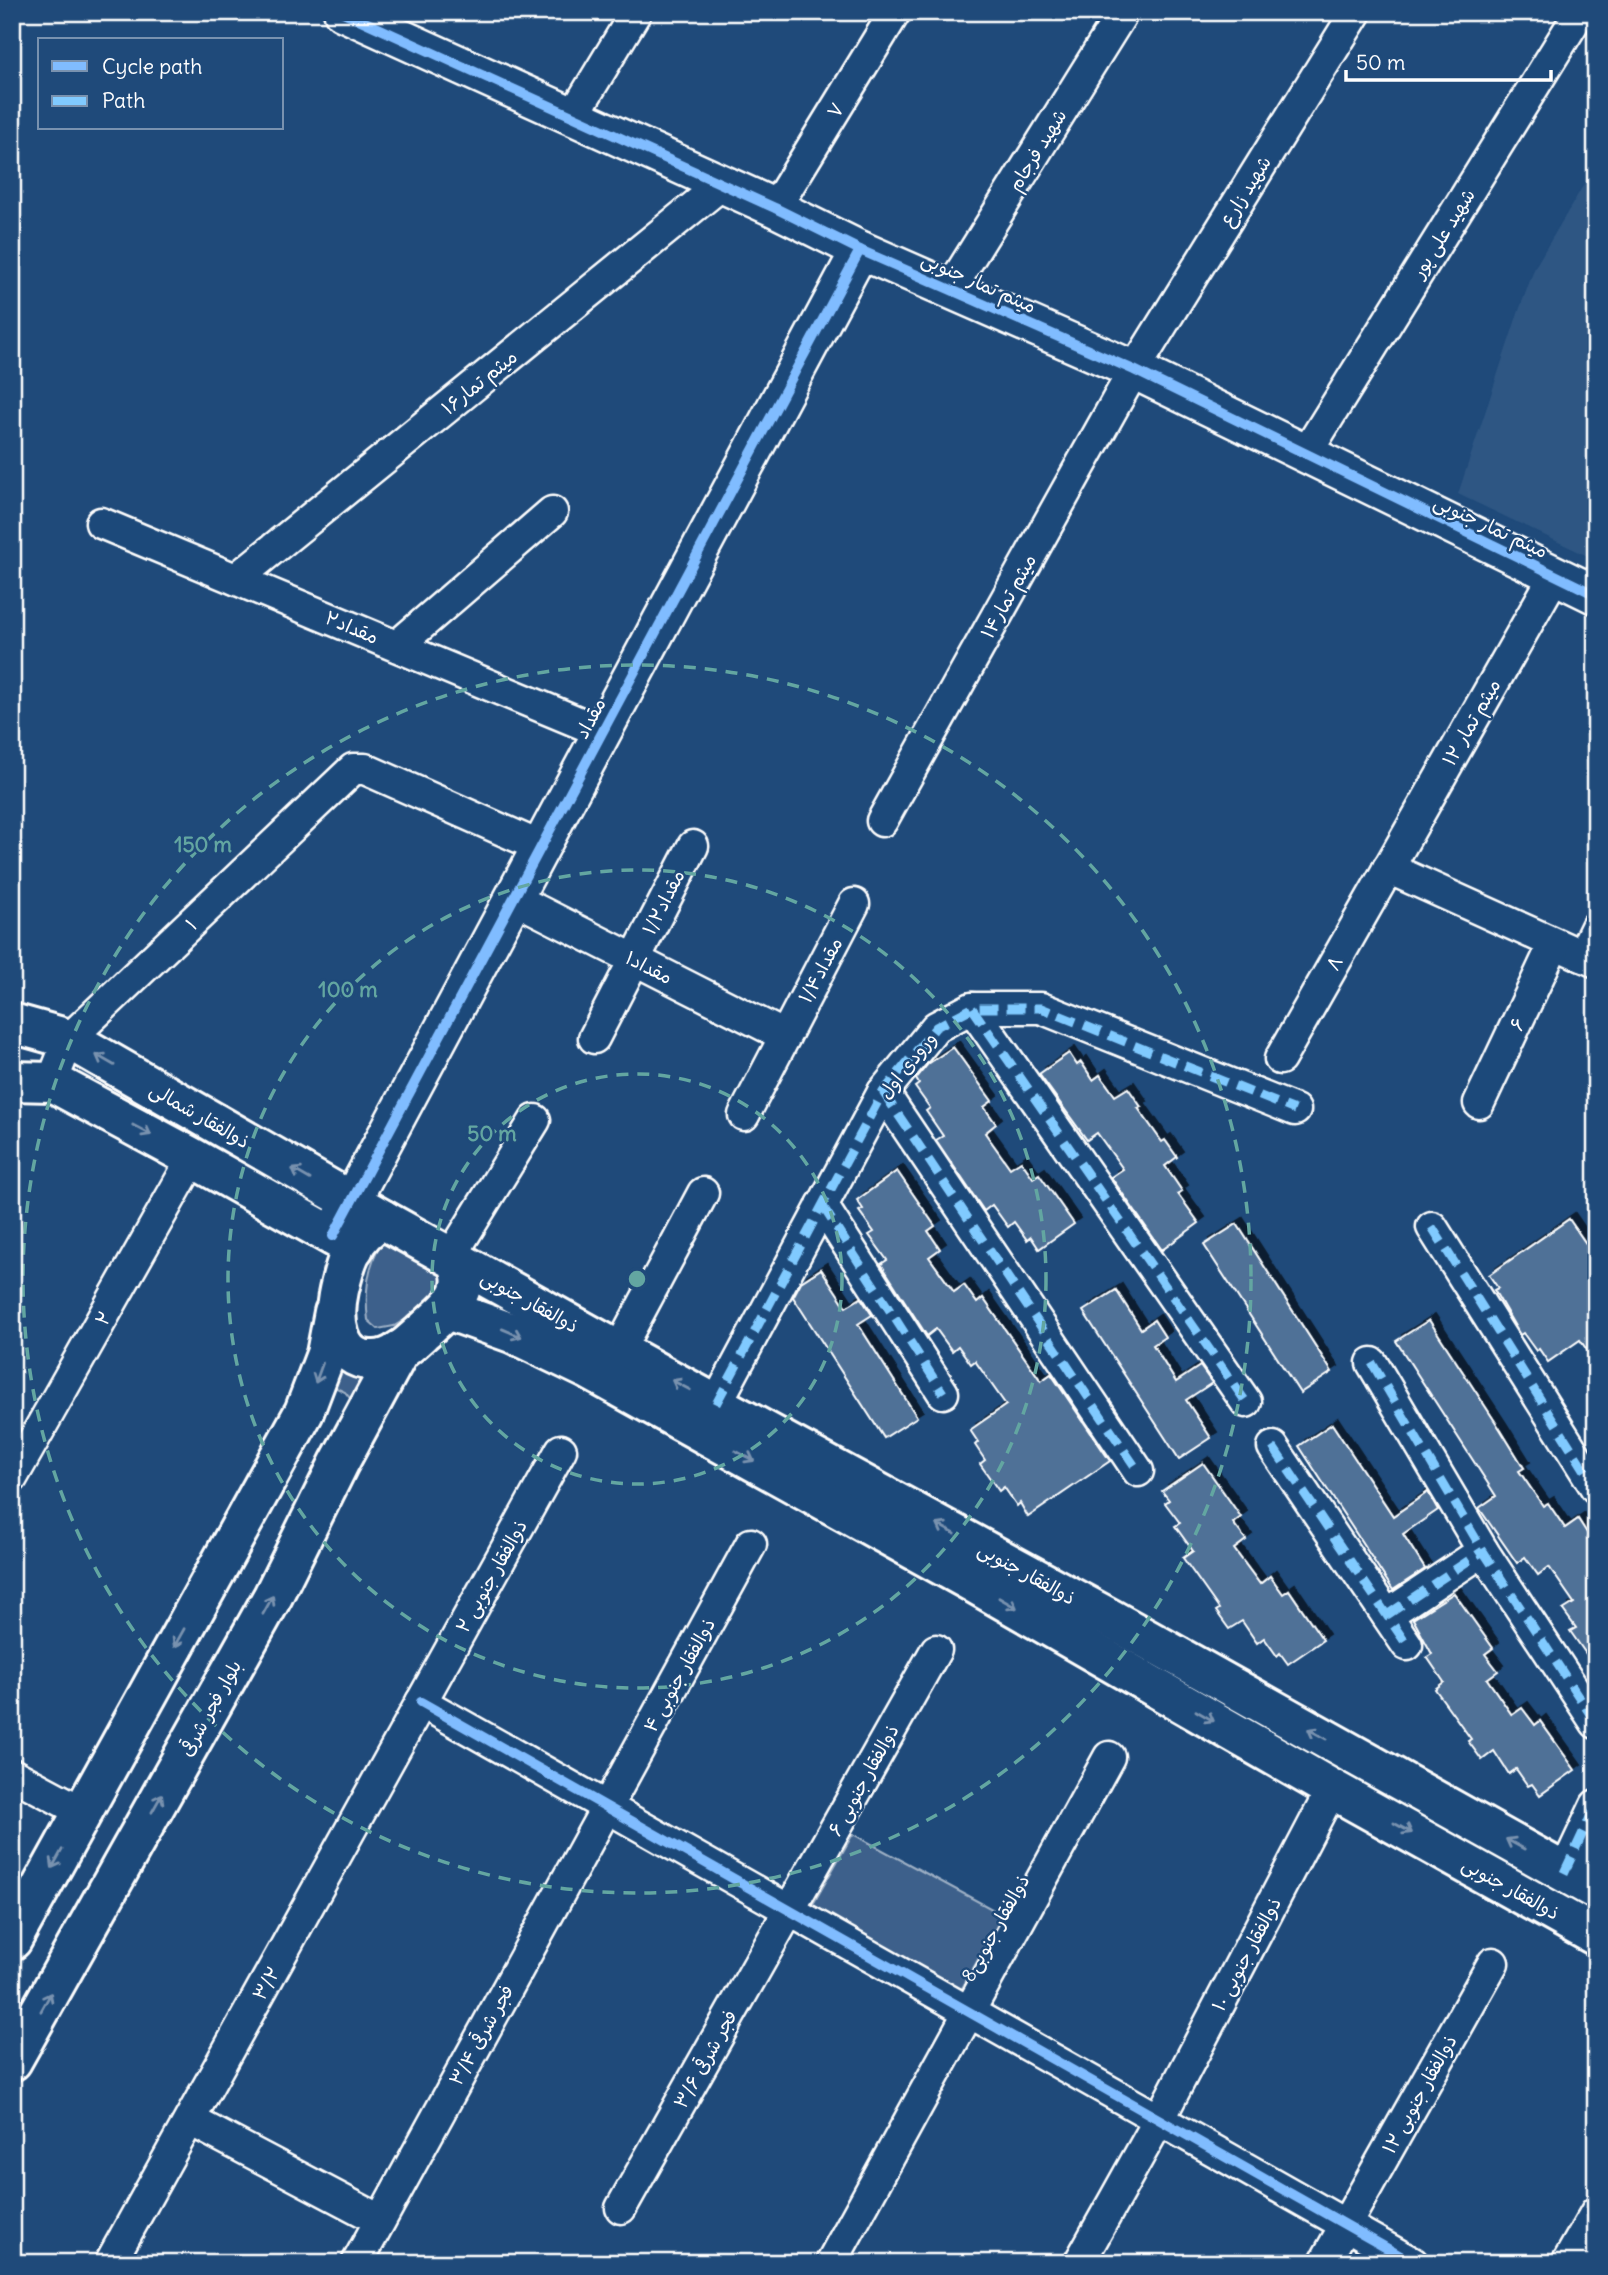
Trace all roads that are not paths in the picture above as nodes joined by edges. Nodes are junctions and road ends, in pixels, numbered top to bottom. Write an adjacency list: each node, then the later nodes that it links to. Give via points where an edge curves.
1 (343, 12): 7 (street, میثم تمار جنوبی)
2 (636, 12): 7 (street)
3 (895, 12): 9 (street, ۷)
4 (1123, 12): 11 (street, شهید فرجام)
5 (1356, 12): 12 (street, شهید زارع)
6 (1580, 12): 13 (street, شهید علی پور)
7 (573, 116): 8 (street, میثم تمار جنوبی)
8 (722, 184): 9 (street, میثم تمار جنوبی); 17 (street, میثم تمار۱۶)
9 (775, 208): 10 (street, میثم تمار جنوبی)
10 (860, 250): 11 (street, میثم تمار جنوبی); 20 (street, مقداد)
11 (951, 288): 12 (street, میثم تمار جنوبی)
12 (1134, 370): 13 (street, میثم تمار جنوبی); 21 (street, میثم تمار۱۴)
13 (1305, 455): 16 (street, میثم تمار جنوبی)
14 (552, 512): 19 (street)
15 (101, 523): 17 (street, مقداد۲)
16 (1555, 575): 18 (street, میثم تمار جنوبی); 24 (street, میثم تمار ۱۲)
17 (236, 579): 19 (street, مقداد۲)
18 (1596, 595)
19 (397, 646): 20 (street, مقداد۲)
20 (602, 732): 23 (street, مقداد)
21 (882, 821)
22 (693, 846): 29 (street, مقداد۱/۲)
23 (541, 847): 25 (street, مقداد); 35 (street, ۱, via 365,769 353,769)
24 (1388, 868): 28 (street); 36 (street, ۸)
25 (513, 898): 29 (street, مقداد۱); 47 (street, مقداد)
26 (854, 904): 33 (street, مقداد۱/۴)
27 (1596, 927): 30 (street)
28 (1554, 944): 30 (street); 40 (street, ۶)
29 (634, 959): 33 (street, مقداد۱); 34 (street, مقداد۱/۲)
30 (1589, 959)
31 (972, 1008): 39 (street, ورودی اول, via 936,1027); 41 (street, ورودی اول, via 1041,1008); 57 (street)
32 (12, 1023): 35 (main road, ذوالفقار شمالی)
33 (785, 1036): 42 (street, مقداد۱/۴)
34 (594, 1038)
35 (69, 1039): 38 (street, ۱); 47 (main road, ذوالفقار شمالی, one-way to 35)
36 (1280, 1059)
37 (12, 1081): 38 (main road, ذوالفقار شمالی)
38 (52, 1082): 44 (main road, ذوالفقار شمالی, one-way to 44)
39 (883, 1092): 46 (street, ورودی اول); 64 (street)
40 (1479, 1103)
41 (1294, 1110)
42 (744, 1115)
43 (535, 1120): 50 (street)
44 (193, 1158): 49 (main road, ذوالفقار شمالی); 63 (street, ۲)
45 (703, 1193): 54 (street)
46 (822, 1205): 56 (street); 58 (street, ورودی اول)
47 (367, 1211): 49 (main road, via 365,1229); 50 (main road, ذوالفقار شمالی)
48 (1432, 1227): 65 (street)
49 (343, 1242): 51 (main road, via 345,1262)
50 (453, 1259): 52 (main road, via 463,1273 460,1291); 54 (main road, ذوالفقار جنوبی)
51 (335, 1306): 53 (main road, via 337,1331 345,1348 357,1357 374,1360); 59 (main road, one-way to 59, via 326,1354)
52 (448, 1310): 53 (main road); 72 (main road, ذوالفقار جنوبی, one-way to 72, via 512,1333 621,1388)
53 (400, 1350): 62 (main road, بلوار فجر شرقی)
54 (619, 1350): 58 (main road, ذوالفقار جنوبی, one-way to 54)
55 (1372, 1363): 67 (street)
56 (943, 1393)
57 (1246, 1402)
58 (716, 1404): 69 (main road, ذوالفقار جنوبی, one-way to 58)
59 (296, 1426): 62 (main road, via 318,1410 333,1408 344,1415 348,1428); 80 (main road, one-way to 80)
60 (1273, 1447): 68 (street)
61 (561, 1450): 73 (street, ۲ ذوالفقار جنوبی)
62 (339, 1463): 87 (main road, بلوار فجر شرقی, one-way to 62, via 273,1596)
63 (15, 1468)
64 (1138, 1471)
65 (1596, 1488)
66 (751, 1544): 79 (street, ۴ ذوالفقار جنوبی)
67 (1483, 1551): 68 (street); 74 (street)
68 (1387, 1615): 70 (street)
69 (1111, 1619): 72 (main road); 81 (main road, ذوالفقار جنوبی, one-way to 69)
70 (1407, 1645)
71 (936, 1650): 82 (street, ۶ ذوالفقار جنوبی)
72 (1092, 1651): 77 (main road, ذوالفقار جنوبی, one-way to 77)
73 (421, 1702): 79 (street); 88 (street, ۳/۲)
74 (1596, 1723)
75 (1109, 1757): 86 (street, 8ذوالفقار جنوبی)
76 (12, 1773): 80 (street)
77 (1332, 1789): 83 (main road, ذوالفقار جنوبی, one-way to 83); 89 (street, ۱۰ ذوالفقار جنوبی)
78 (1596, 1805): 81 (street)
79 (606, 1807): 82 (street); 92 (street, ۳/۴ فجر شرقی)
80 (83, 1812): 84 (main road, one-way to 84)
81 (1580, 1882)
82 (789, 1910): 86 (street); 90 (street, ۳/۶ فجر شرقی)
83 (1596, 1936)
84 (12, 1940)
85 (1493, 1963): 93 (street, ۱۲ ذوالفقار جنوبی)
86 (969, 2012): 89 (street); 96 (street, 8ذوالفقار جنوبی)
87 (12, 2061)
88 (190, 2120): 92 (street); 94 (street, ۳/۲)
89 (1160, 2120): 93 (street); 97 (street, ۱۰ ذوالفقار جنوبی)
90 (621, 2208)
91 (1596, 2212): 100 (street)
92 (380, 2220): 95 (street, ۳/۴ فجر شرقی)
93 (1345, 2225): 98 (street, ۱۲ ذوالفقار جنوبی); 99 (street)
94 (110, 2263)
95 (357, 2263)
96 (831, 2263)
97 (1079, 2263)
98 (1324, 2263)
99 (1412, 2263)
100 (1567, 2263)

